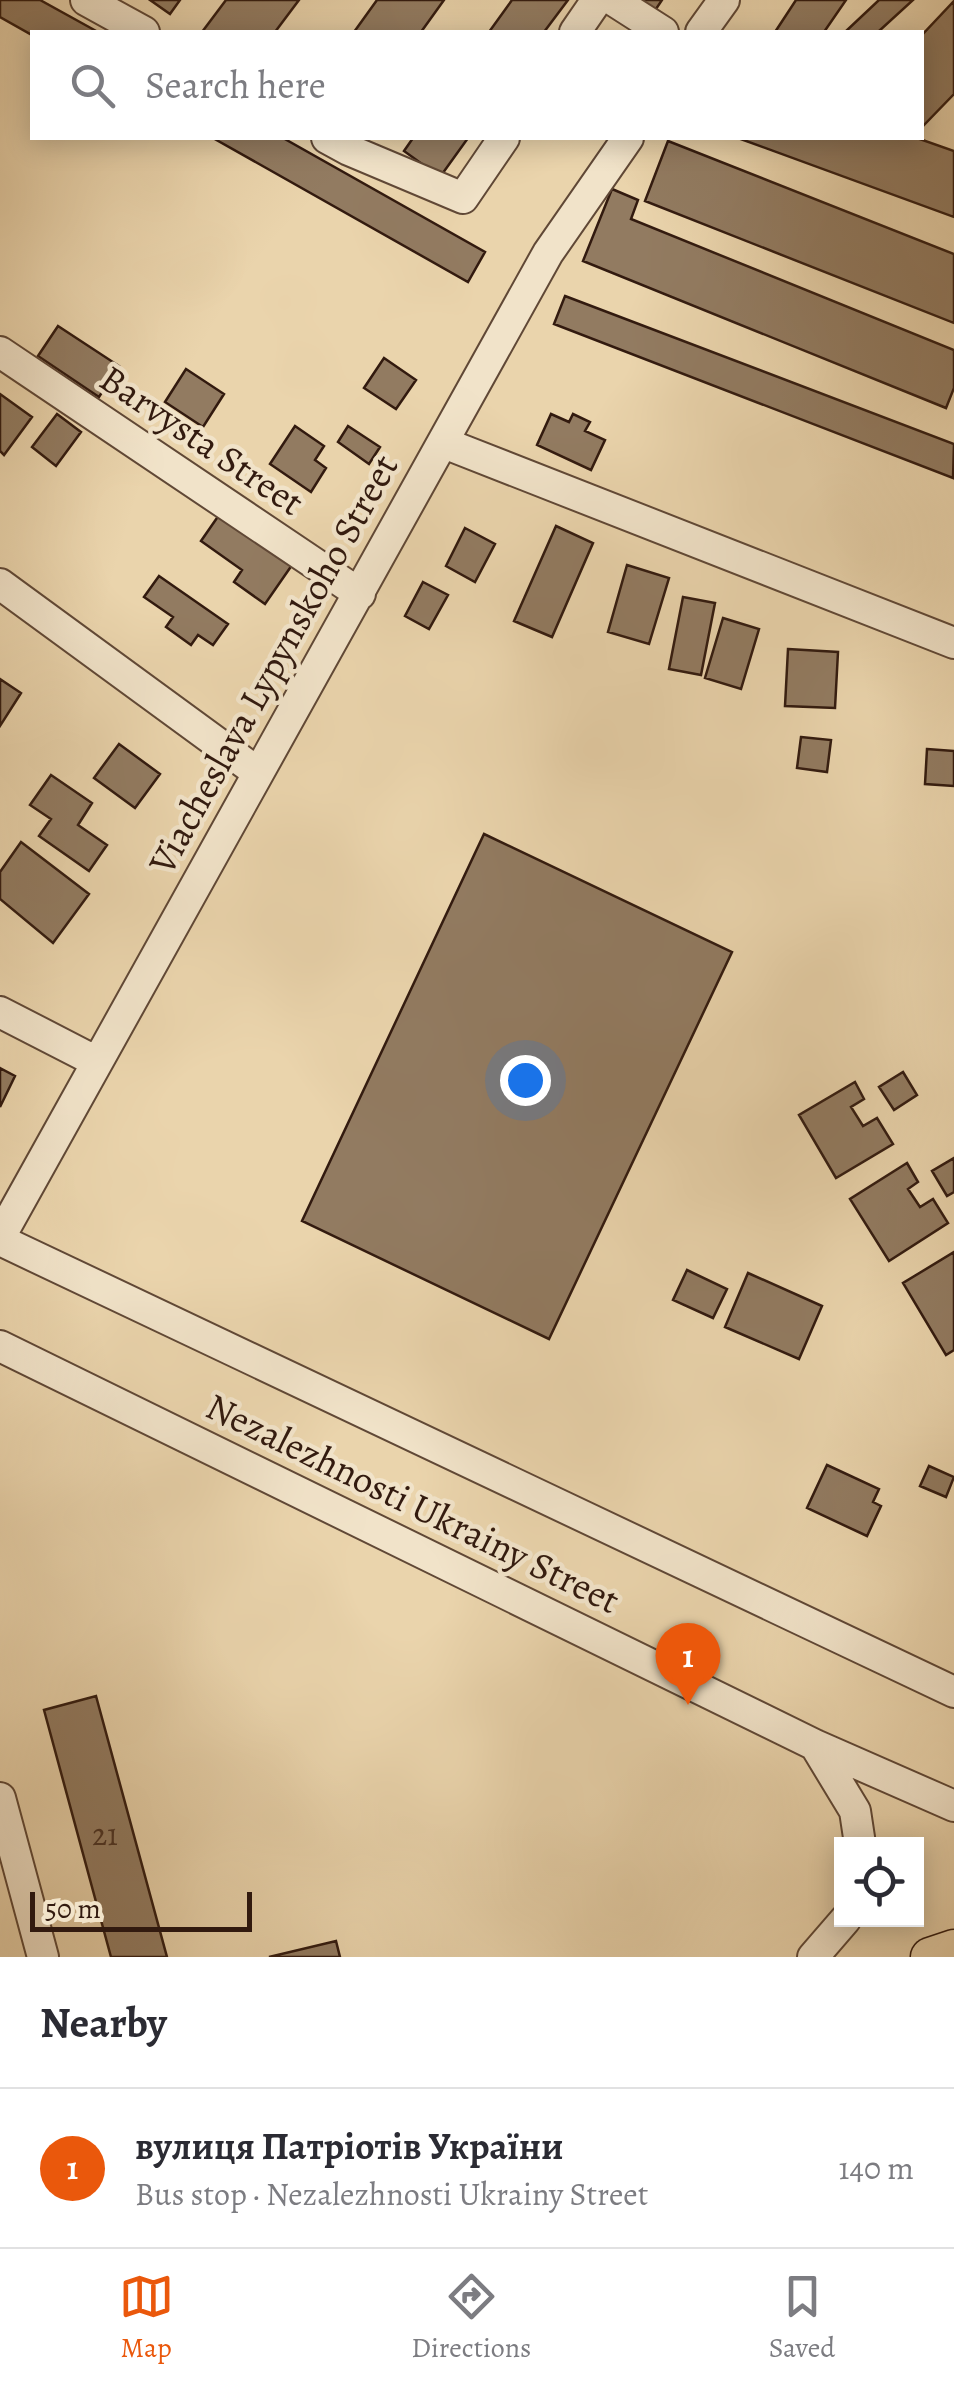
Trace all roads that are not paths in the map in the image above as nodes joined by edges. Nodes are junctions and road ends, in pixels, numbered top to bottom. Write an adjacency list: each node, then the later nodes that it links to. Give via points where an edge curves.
1 (86, 0): 5 (street)
2 (597, 0): 6 (street)
3 (613, 0): 7 (street)
4 (724, 0): 8 (street)
5 (140, 30)
6 (576, 30)
7 (660, 30)
8 (703, 30)
9 (331, 140): 10 (street, via 463,198)
10 (503, 140)
11 (627, 140): 13 (street, Viacheslava Lypynskoho Street, via 548,253)
12 (0, 352): 15 (street, Barvysta Street)
13 (444, 443): 15 (street, Viacheslava Lypynskoho Street); 16 (street)
14 (0, 584): 17 (street)
15 (360, 594): 17 (street, Viacheslava Lypynskoho Street)
16 (954, 643)
17 (257, 772): 19 (street, Viacheslava Lypynskoho Street)
18 (0, 1012): 19 (street)
19 (96, 1062): 20 (street, Viacheslava Lypynskoho Street)
20 (0, 1239): 22 (street, Nezalezhnosti Ukrainy Street)
21 (0, 1346): 23 (street, Nezalezhnosti Ukrainy Street)
22 (954, 1692)
23 (815, 1744): 25 (street, Nezalezhnosti Ukrainy Street); 26 (street, via 856,1811)
24 (0, 1798): 27 (street)
25 (954, 1806)
26 (859, 1837)
27 (9, 1870): 30 (street)
28 (839, 1927): 31 (street)
29 (954, 1949): 32 (main road)
30 (43, 1957)
31 (814, 1957)
32 (930, 1957)

